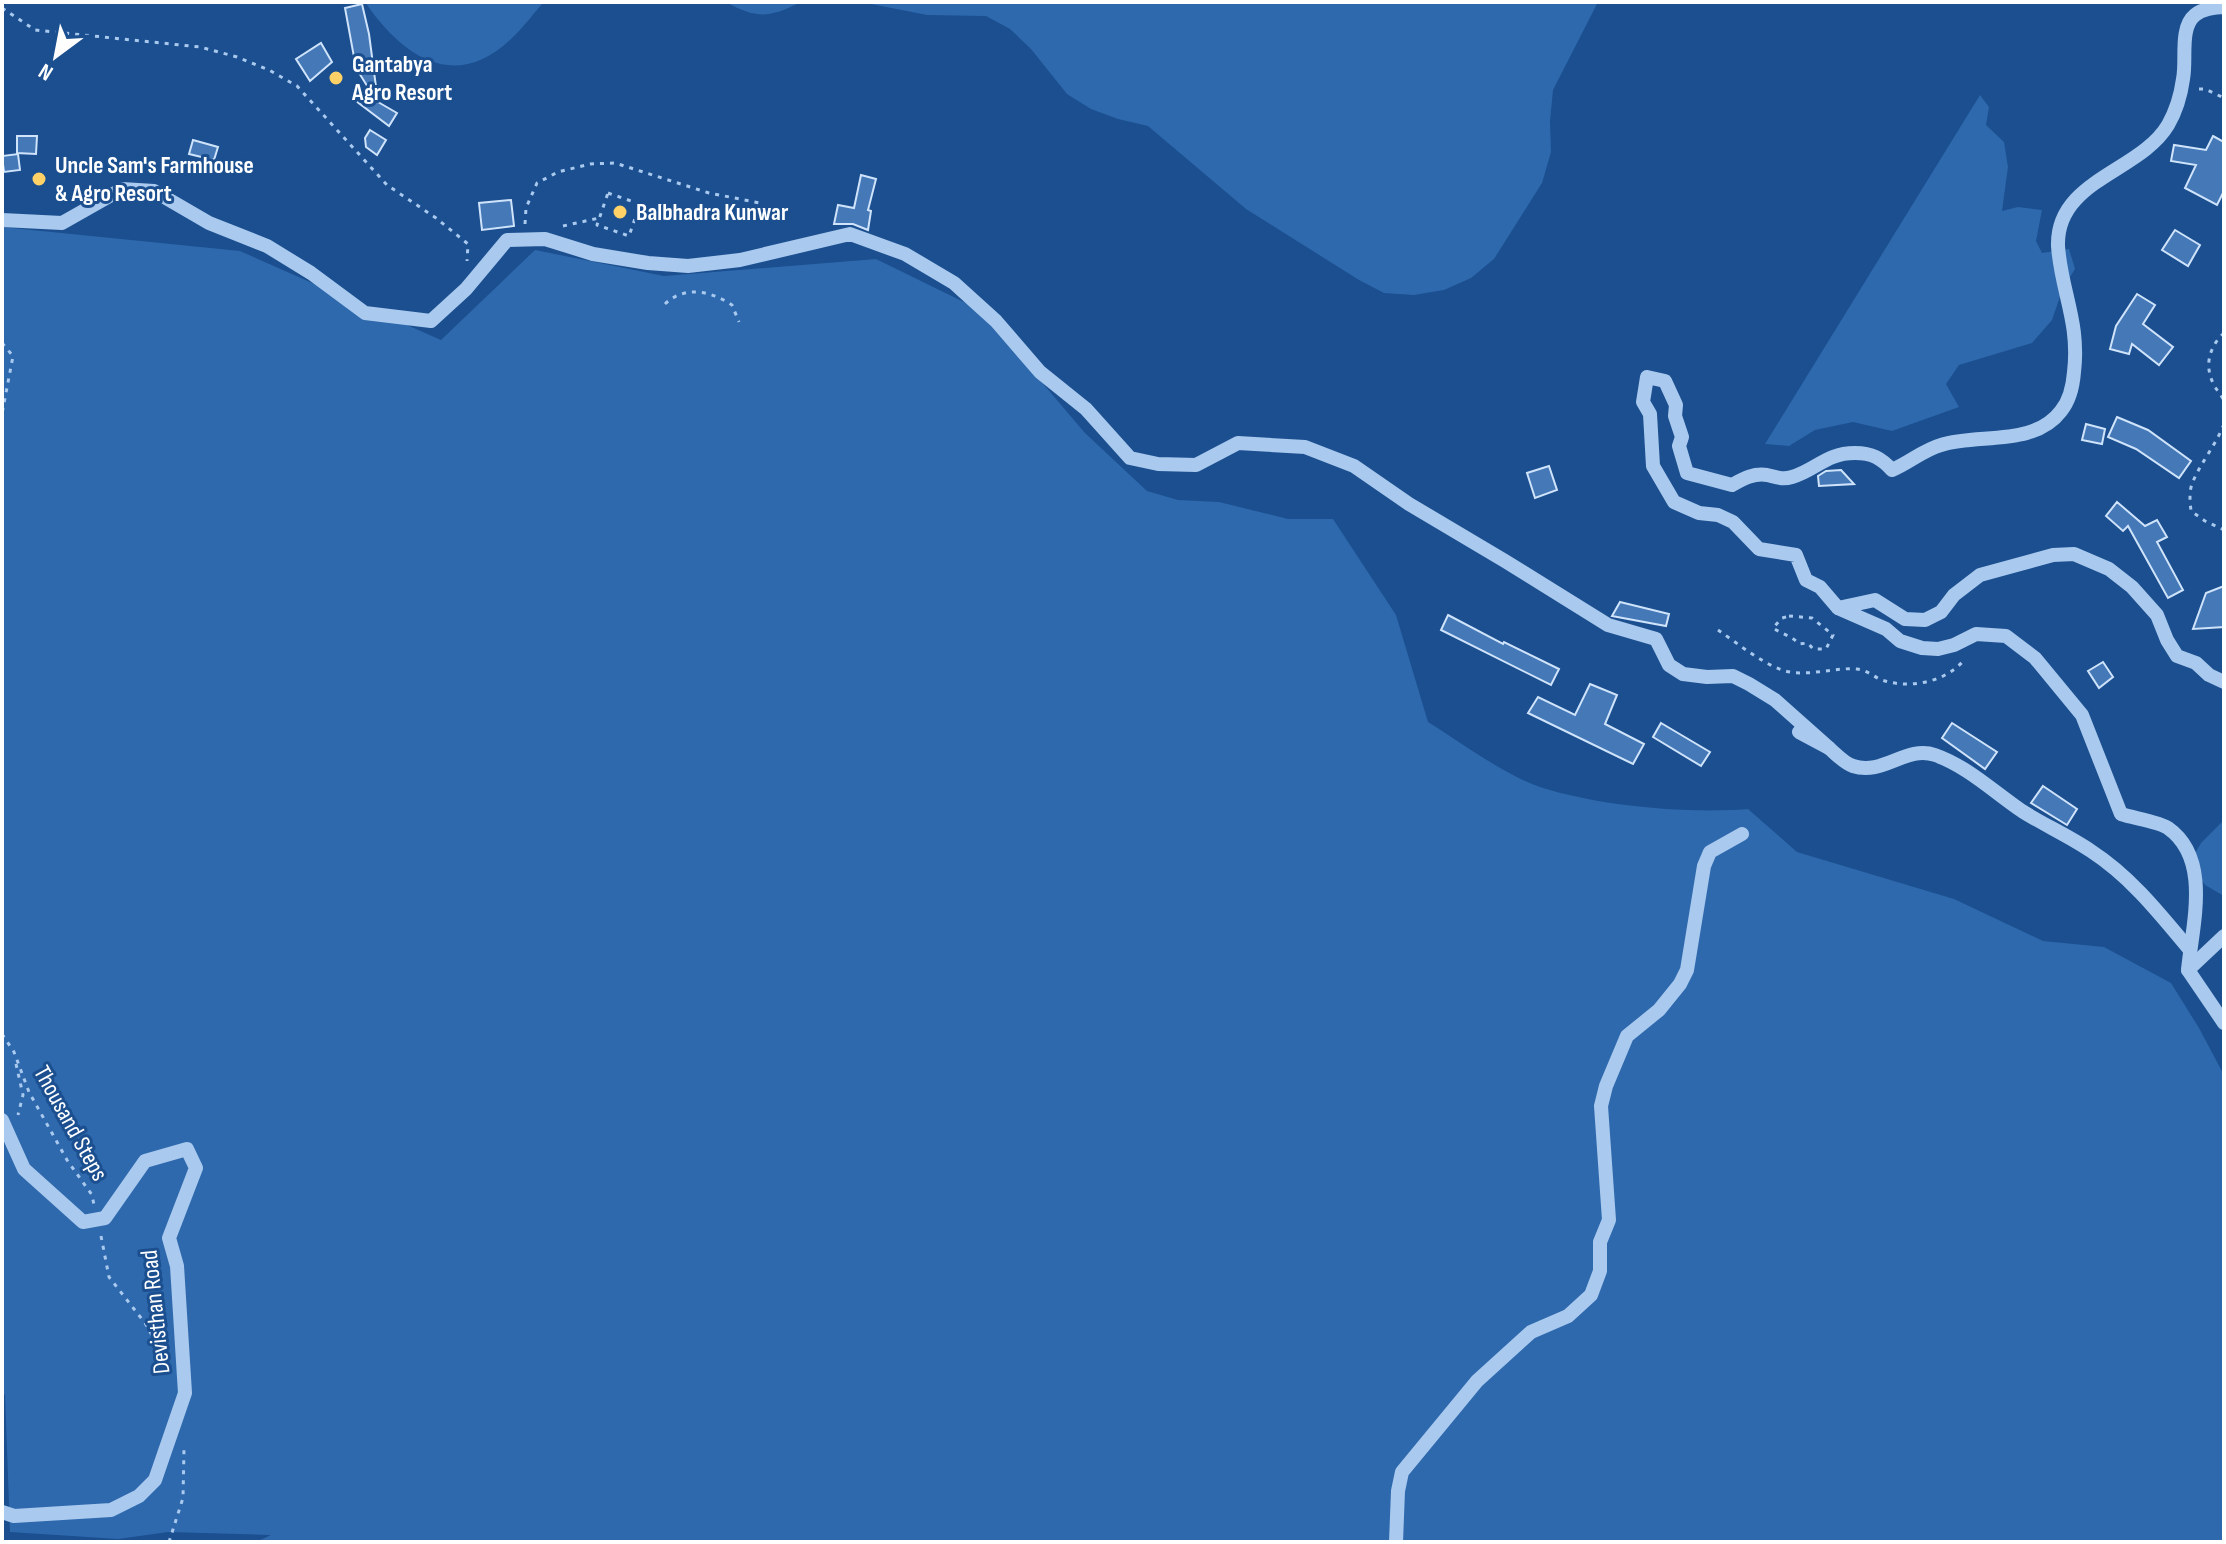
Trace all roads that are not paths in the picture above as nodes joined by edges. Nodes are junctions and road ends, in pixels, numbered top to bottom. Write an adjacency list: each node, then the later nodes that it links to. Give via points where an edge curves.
1 (2208, 5): 2 (street); 4 (street, via 2187,27 2183,78 2166,127 2149,146 2079,196 2062,220 2058,244 2077,347 2072,389 2061,412 2039,429 1942,445 1892,470 1867,452 1845,453 1793,477 1748,476 1732,485 1687,473 1676,405 1665,381 1647,377 1643,402 1650,414 1653,466 1674,502 1733,522 1759,549 1796,555 1806,580)
2 (2224, 7)
3 (2, 220): 7 (street, via 62,223 122,189 154,191 209,223 267,246 365,313 431,321 507,240 545,239 593,254 688,266 740,260 850,234 905,254 954,283 1130,458 1196,465 1238,443 1305,447 1354,466 1608,625 1656,639 1669,665 1683,674 1733,676 1749,684)
4 (1838, 608): 5 (street, via 1875,600 1905,619 1925,620 1980,575 2074,554 2109,569 2132,587 2157,615 2177,656); 10 (street, via 1922,648 1954,645 1976,634 2006,636 2035,658 2082,715 2121,814 2167,827 2187,849 2196,901)
5 (2224, 682)
6 (1799, 732): 7 (street)
7 (1829, 748): 10 (street, via 1850,766 1871,769 1916,752 1935,755 2093,851 2142,892)
8 (1742, 834): 15 (street, via 1710,852 1687,970 1659,1010 1627,1036 1606,1086 1601,1106 1609,1220 1591,1295 1568,1316 1531,1332 1477,1381 1402,1472)
9 (2224, 936): 11 (street)
10 (2190, 950): 11 (street)
11 (2188, 970): 12 (street)
12 (2224, 1023)
13 (4, 1125): 14 (street, Devisthan Road, via 24,1169 83,1222 105,1218 145,1161 187,1149 196,1168 169,1238 177,1266 185,1393 155,1480 139,1496 111,1510 14,1516)
14 (2, 1512)
15 (1396, 1542)

